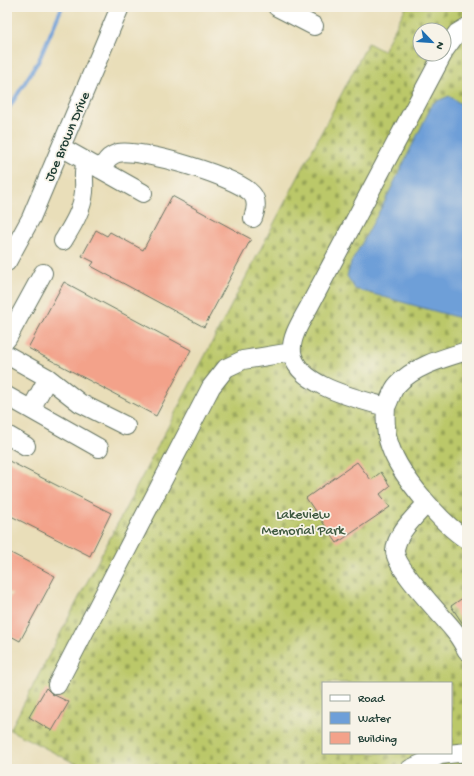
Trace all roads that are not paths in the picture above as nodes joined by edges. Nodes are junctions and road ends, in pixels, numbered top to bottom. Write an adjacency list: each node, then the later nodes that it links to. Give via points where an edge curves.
1 (120, 7): 7 (street, Joe Brown Drive)
2 (277, 7): 3 (street)
3 (314, 26)
4 (467, 27): 5 (street)
5 (452, 40)
6 (438, 62): 16 (street, via 298,328)
7 (61, 148): 8 (street); 12 (street, Joe Brown Drive, via 31,218)
8 (93, 165): 9 (street); 10 (street, via 119,153 148,154 169,159 245,189 255,200); 11 (street, via 83,169 84,192 81,208)
9 (143, 193)
10 (254, 218)
11 (63, 241)
12 (9, 253)
13 (43, 273): 14 (street)
14 (7, 339)
15 (467, 351): 20 (street, via 440,359 414,372 397,385)
16 (292, 352): 20 (street, via 297,367 328,390); 29 (street, via 243,360 226,368 211,387)
17 (7, 355): 18 (street)
18 (48, 378): 21 (street); 22 (street, via 80,403)
19 (7, 396): 21 (street)
20 (386, 407): 26 (street, via 385,426 390,447 409,480)
21 (31, 409): 25 (street)
22 (126, 426)
23 (7, 435): 24 (street)
24 (26, 446)
25 (99, 448)
26 (427, 503): 27 (street); 28 (street, via 401,535 395,552 413,582)
27 (467, 540)
28 (467, 650)
29 (57, 685)
30 (467, 752): 32 (street)
31 (449, 754): 33 (street, via 440,755)
32 (452, 754)
33 (410, 769)

